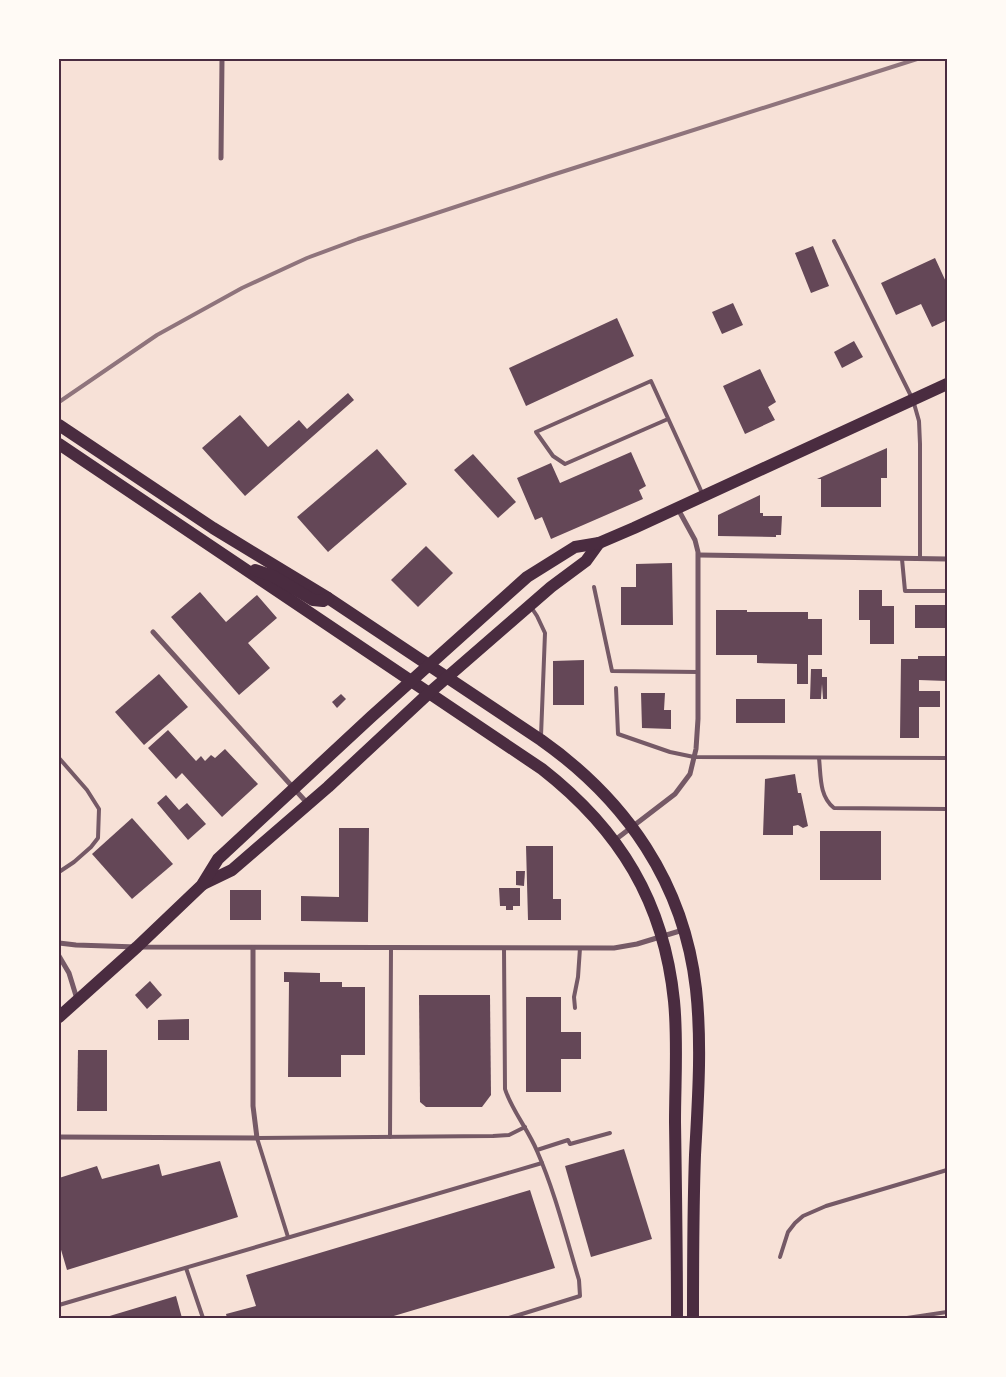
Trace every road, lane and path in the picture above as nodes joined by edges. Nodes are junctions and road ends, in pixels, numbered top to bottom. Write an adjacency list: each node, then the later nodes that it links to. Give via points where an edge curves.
1 (222, 59): 2 (street)
2 (221, 158)
3 (834, 241): 5 (lane)
4 (947, 384): 5 (main road)
5 (913, 400): 9 (main road); 14 (lane, via 919,421)
6 (668, 419): 6 (lane, via 651,381 536,432 552,456 565,464); 9 (lane)
7 (59, 425): 19 (main road, via 213,528)
8 (59, 444): 16 (main road)
9 (704, 497): 10 (main road)
10 (678, 509): 11 (main road); 12 (street, via 697,544)
11 (599, 543): 20 (main road, via 586,561); 22 (main road, via 575,547 527,577)
12 (699, 555): 13 (street); 23 (street)
13 (902, 559): 14 (street); 18 (lane, via 905,591)
14 (920, 559): 15 (street)
15 (947, 559)
16 (239, 564): 19 (main road, via 273,576 315,601); 25 (main road)
17 (594, 587): 23 (lane, via 612,671)
18 (947, 591)
19 (328, 598): 22 (main road)
20 (529, 606): 24 (main road); 28 (lane, via 538,616 546,634)
21 (153, 632): 33 (street)
22 (429, 665): 24 (main road); 25 (main road)
23 (698, 672): 29 (street)
24 (448, 678): 27 (main road); 28 (main road)
25 (411, 681): 27 (main road); 33 (main road)
26 (616, 688): 29 (lane, via 618,734)
27 (429, 693): 34 (main road); 37 (main road, via 561,784)
28 (541, 740): 36 (main road, via 591,780)
29 (694, 757): 31 (lane); 36 (street, via 690,774 675,794)
30 (59, 758): 38 (lane, via 99,809 98,838 92,847)
31 (819, 758): 32 (lane); 35 (lane, via 823,794 826,802 834,808)
32 (947, 758)
33 (294, 788): 34 (street); 39 (main road, via 218,859)
34 (308, 804): 39 (main road, via 232,870)
35 (947, 809)
36 (632, 827): 37 (street); 40 (main road, via 661,873)
37 (615, 840): 41 (main road, via 640,882)
38 (59, 872)
39 (202, 885): 43 (main road)
40 (684, 930): 41 (street); 65 (main road, via 694,977 699,1028)
41 (662, 937): 47 (street, via 614,948); 66 (main road, via 671,978 675,1028)
42 (59, 943): 43 (street)
43 (137, 947): 44 (street); 49 (main road)
44 (253, 948): 45 (street); 56 (street, via 253,1106)
45 (391, 948): 46 (street); 55 (lane)
46 (504, 948): 47 (street); 52 (lane, via 506,1089)
47 (580, 948): 50 (lane)
48 (59, 956): 49 (street, via 69,972)
49 (78, 1000): 51 (main road)
50 (575, 1008)
51 (59, 1017)
52 (525, 1126): 55 (lane, via 501,1136); 57 (lane)
53 (610, 1133): 57 (lane, via 570,1144 568,1140)
54 (59, 1137): 56 (street)
55 (390, 1137): 56 (lane)
56 (257, 1138): 60 (lane)
57 (537, 1150): 58 (lane)
58 (542, 1163): 60 (lane); 68 (lane, via 579,1280 580,1296)
59 (947, 1170): 61 (lane, via 826,1206 803,1216 788,1232)
60 (288, 1238): 62 (lane)
61 (780, 1257)
62 (186, 1268): 63 (lane); 67 (lane)
63 (59, 1305)
64 (947, 1312): 69 (lane)
65 (693, 1314)
66 (676, 1316)
67 (203, 1318)
68 (509, 1318)
69 (907, 1318)

